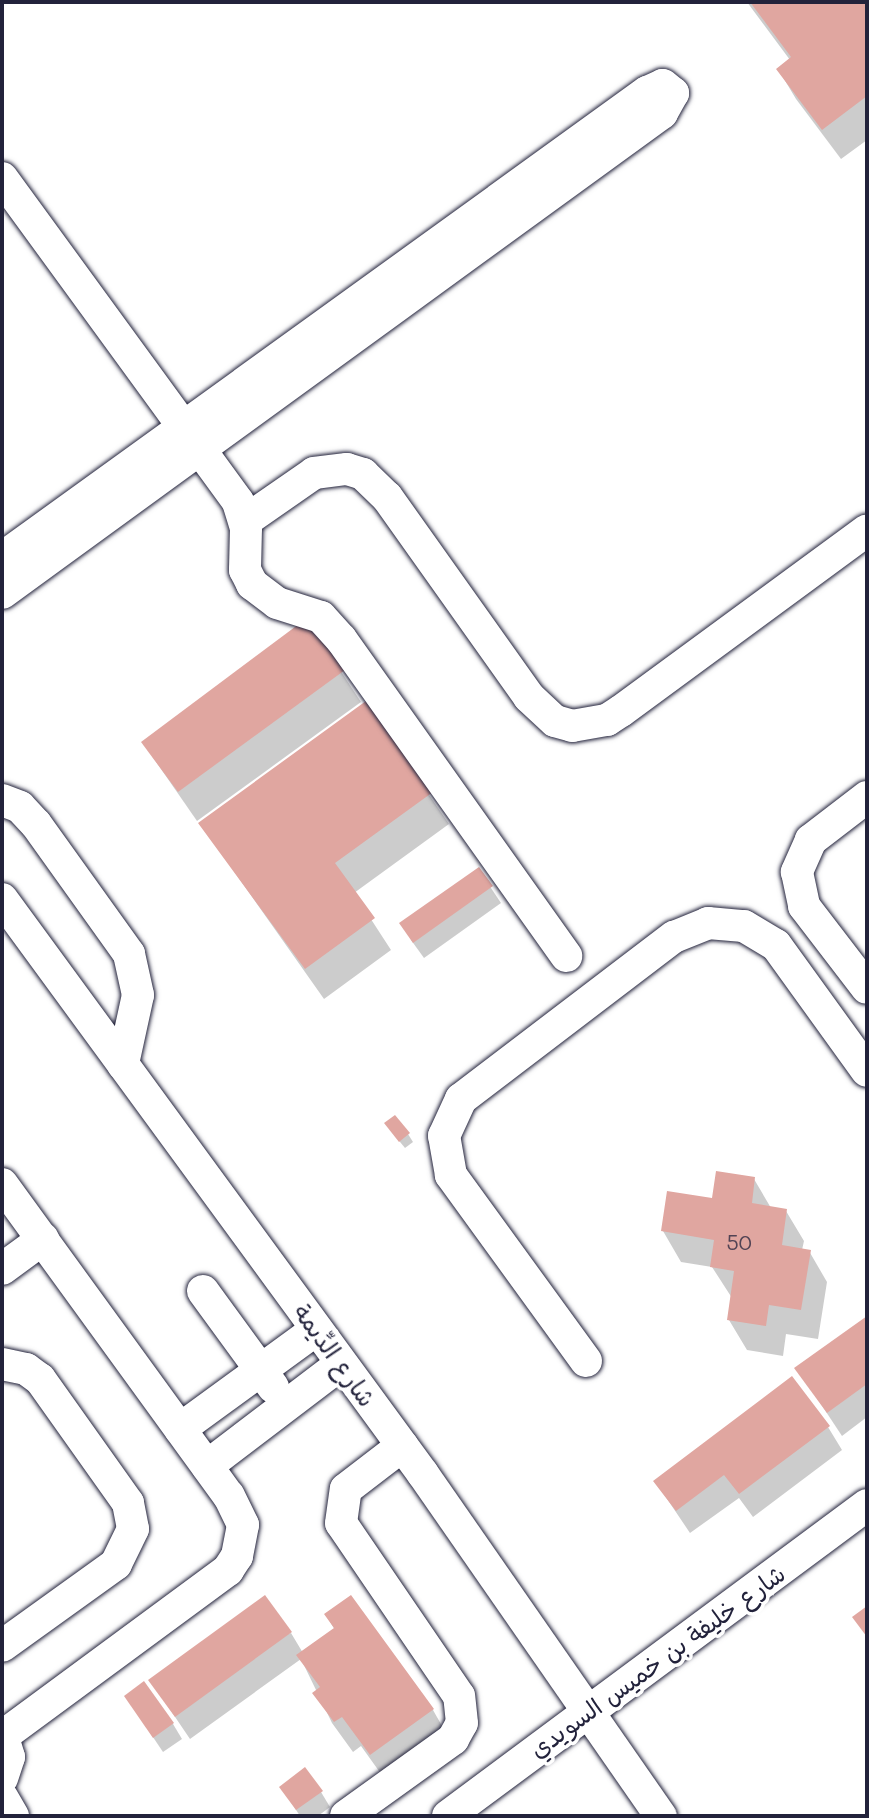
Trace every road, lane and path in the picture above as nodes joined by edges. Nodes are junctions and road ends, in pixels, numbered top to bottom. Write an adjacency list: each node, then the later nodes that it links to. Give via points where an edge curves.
1 (2, 178): 2 (street)
2 (191, 437): 2 (street, via 662,113 673,93 663,85 647,92); 3 (street, via 238,502); 5 (street); 6 (street)
3 (244, 521): 4 (street, via 314,473 347,469 363,474 387,497 535,704 555,721 572,726 607,720 621,711); 10 (street, via 245,570 252,584 277,603 321,617 341,639)
4 (867, 530)
5 (2, 558)
6 (2, 593)
7 (867, 797): 11 (street, via 811,840 797,872 803,906)
8 (2, 800): 12 (street, via 20,807 36,824 129,954 138,995)
9 (2, 899): 12 (street, شارع الدِّيمة)
10 (566, 956)
11 (867, 988)
12 (124, 1064): 18 (street, شارع الدِّيمة)
13 (867, 1071): 19 (street, via 776,946 744,926 708,923 674,937 461,1100 444,1136 451,1175)
14 (2, 1184): 15 (street)
15 (43, 1239): 16 (street); 24 (street)
16 (2, 1269)
17 (203, 1291): 22 (street)
18 (316, 1330): 21 (street, شارع الدِّيمة); 22 (street)
19 (586, 1361)
20 (2, 1364): 28 (street, via 26,1369 40,1379 128,1503 133,1529 116,1564)
21 (341, 1364): 23 (street); 25 (street, شارع الدِّيمة)
22 (261, 1370): 23 (street); 24 (street)
23 (286, 1406): 26 (street)
24 (180, 1429): 26 (street)
25 (401, 1446): 29 (street, شارع الدِّيمة); 34 (street, via 346,1489 341,1523 459,1696 462,1723 445,1745)
26 (208, 1466): 30 (street, via 243,1525 237,1556 228,1570)
27 (867, 1506): 29 (street, شارع خليفة بن خميس السويدي)
28 (2, 1646)
29 (589, 1711): 35 (street, شارع خليفة بن خميس السويدي); 36 (street, شارع الدِّيمة)
30 (3, 1735): 31 (street, via 9,1757)
31 (2, 1778)
32 (2, 1797): 33 (street)
33 (13, 1816)
34 (346, 1816)
35 (448, 1816)
36 (661, 1816)

